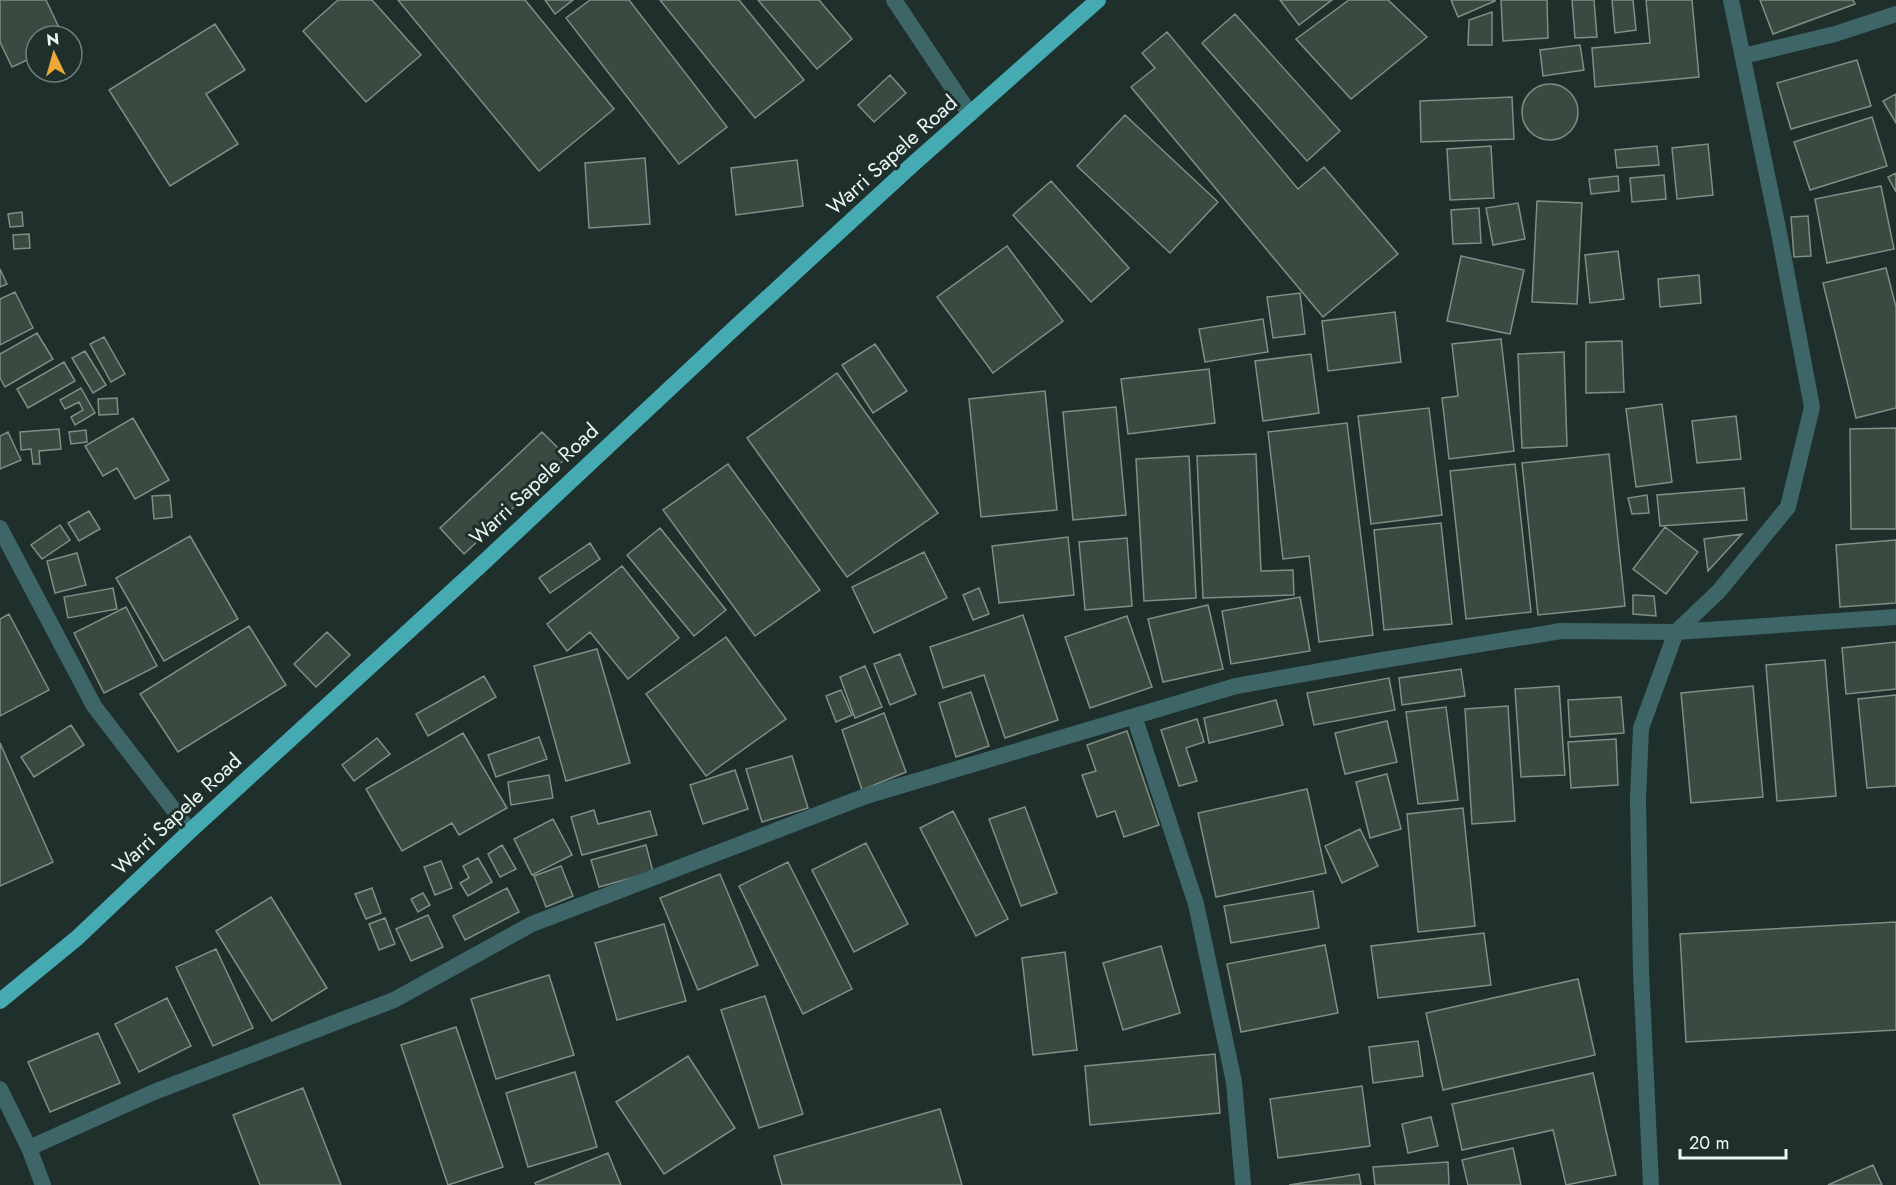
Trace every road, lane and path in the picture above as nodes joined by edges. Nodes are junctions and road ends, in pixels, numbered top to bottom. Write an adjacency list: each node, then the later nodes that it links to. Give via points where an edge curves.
1 (894, 0): 6 (street)
2 (1098, 0): 6 (highway, Warri Sapele Road)
3 (1731, 0): 5 (street)
4 (1896, 14): 5 (street, via 1835,34)
5 (1743, 56): 9 (street, via 1812,407 1788,507 1719,591)
6 (970, 114): 11 (highway, Warri Sapele Road)
7 (0, 528): 11 (street, via 94,706)
8 (1896, 616): 9 (street)
9 (1676, 632): 10 (street, via 1561,631 1236,686); 17 (street, via 1641,728 1641,972)
10 (1134, 716): 14 (street, via 866,796 532,924 394,999 154,1092); 16 (street, via 1196,904 1234,1082)
11 (190, 831): 12 (highway, Warri Sapele Road, via 77,938)
12 (0, 1001)
13 (0, 1089): 14 (street)
14 (29, 1148): 15 (street)
15 (43, 1185)
16 (1243, 1185)
17 (1651, 1185)

